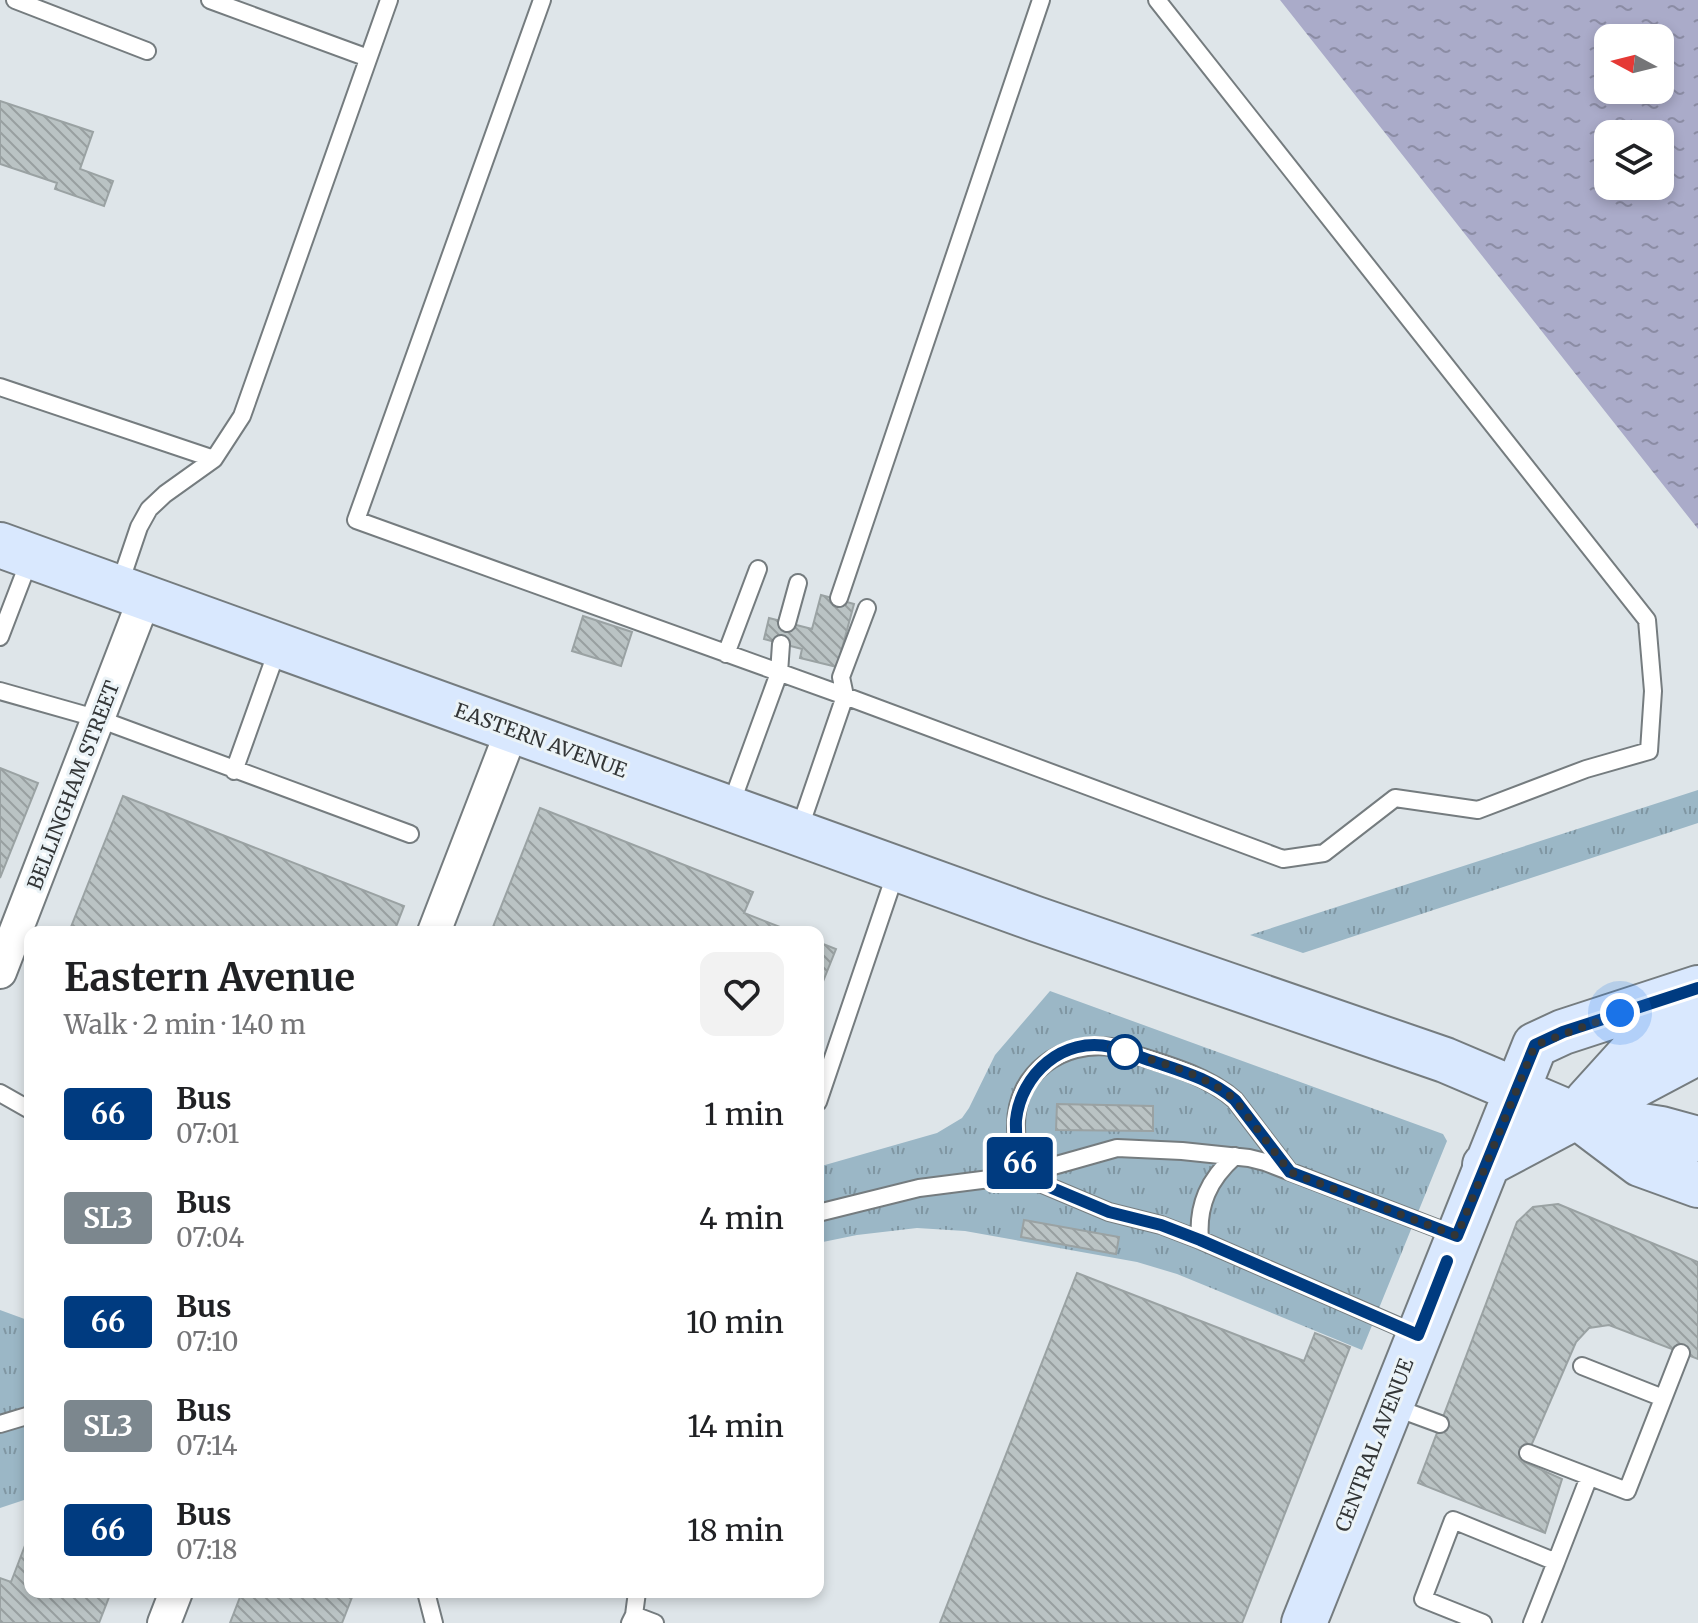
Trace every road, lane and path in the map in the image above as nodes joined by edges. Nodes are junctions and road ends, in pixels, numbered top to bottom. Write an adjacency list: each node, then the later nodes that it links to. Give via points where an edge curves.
1 (15, 0): 7 (lane)
2 (210, 0): 8 (lane)
3 (389, 0): 8 (lane)
4 (542, 0): 21 (lane, via 356,520)
5 (1041, 0): 15 (lane)
6 (1157, 0): 24 (lane, via 1647,620 1653,691 1649,751 1478,810 1395,798 1324,853 1283,859)
7 (147, 51)
8 (368, 58): 10 (lane, via 253,390)
9 (0, 387): 10 (lane)
10 (214, 459): 14 (lane, via 149,509 139,527)
11 (15, 550): 14 (main road, EASTERN AVENUE); 18 (lane)
12 (758, 569): 21 (lane)
13 (798, 583): 17 (lane)
14 (132, 592): 20 (main road, EASTERN AVENUE); 25 (street, BELLINGHAM STREET)
15 (839, 598)
16 (867, 608): 24 (lane, via 841,677)
17 (787, 623)
18 (0, 637)
19 (781, 644): 22 (lane)
20 (279, 645): 26 (main road, EASTERN AVENUE); 27 (lane)
21 (726, 654): 22 (lane)
22 (779, 673): 24 (lane); 28 (lane)
23 (0, 691): 25 (lane)
24 (845, 696): 29 (lane)
25 (99, 719): 27 (lane); 33 (street, BELLINGHAM STREET)
26 (512, 730): 28 (main road, EASTERN AVENUE); 32 (street)
27 (234, 771): 30 (lane)
28 (729, 808): 29 (main road, EASTERN AVENUE)
29 (798, 833): 31 (main road, EASTERN AVENUE)
30 (410, 834)
31 (897, 869): 37 (lane); 38 (main road, EASTERN AVENUE, via 1445,1060)
32 (436, 926)
33 (0, 972)
34 (1698, 988): 38 (main road, CENTRAL AVENUE, via 1535,1045)
35 (1698, 1006): 41 (main road, via 1635,1048)
36 (1698, 1052): 41 (main road)
37 (824, 1084)
38 (1516, 1090): 41 (main road, EASTERN AVENUE); 44 (main road, CENTRAL AVENUE)
39 (0, 1093): 40 (lane)
40 (24, 1107)
41 (1577, 1116): 42 (main road); 44 (main road); 47 (main road, via 1640,1164)
42 (1698, 1139)
43 (1235, 1156): 45 (lane); 46 (lane, via 1117,1148); 50 (lane, via 1216,1175 1203,1202)
44 (1485, 1165): 49 (main road, CENTRAL AVENUE)
45 (1290, 1172): 46 (lane, via 1226,1091 1099,1046 1046,1061 1028,1082 1016,1125); 49 (lane)
46 (1021, 1175): 48 (lane, via 919,1188); 50 (lane, via 1109,1212)
47 (1698, 1185)
48 (824, 1212)
49 (1457, 1236): 51 (main road, CENTRAL AVENUE)
50 (1200, 1240): 51 (lane)
51 (1418, 1335): 55 (main road, CENTRAL AVENUE)
52 (1681, 1353): 54 (lane)
53 (1582, 1366): 54 (lane)
54 (1663, 1398): 60 (lane, via 1627,1491)
55 (1390, 1405): 58 (lane); 69 (main road, CENTRAL AVENUE)
56 (24, 1417): 57 (lane)
57 (0, 1424)
58 (1440, 1424)
59 (1528, 1453): 60 (lane)
60 (1589, 1477): 61 (lane)
61 (1556, 1562): 70 (lane, via 1453,1520 1423,1599); 71 (lane)
62 (174, 1598): 66 (street)
63 (428, 1598): 67 (lane)
64 (636, 1598): 65 (lane)
65 (632, 1619): 68 (lane)
66 (164, 1623)
67 (434, 1623)
68 (655, 1623)
69 (1304, 1623)
70 (1483, 1623)
71 (1532, 1623)

